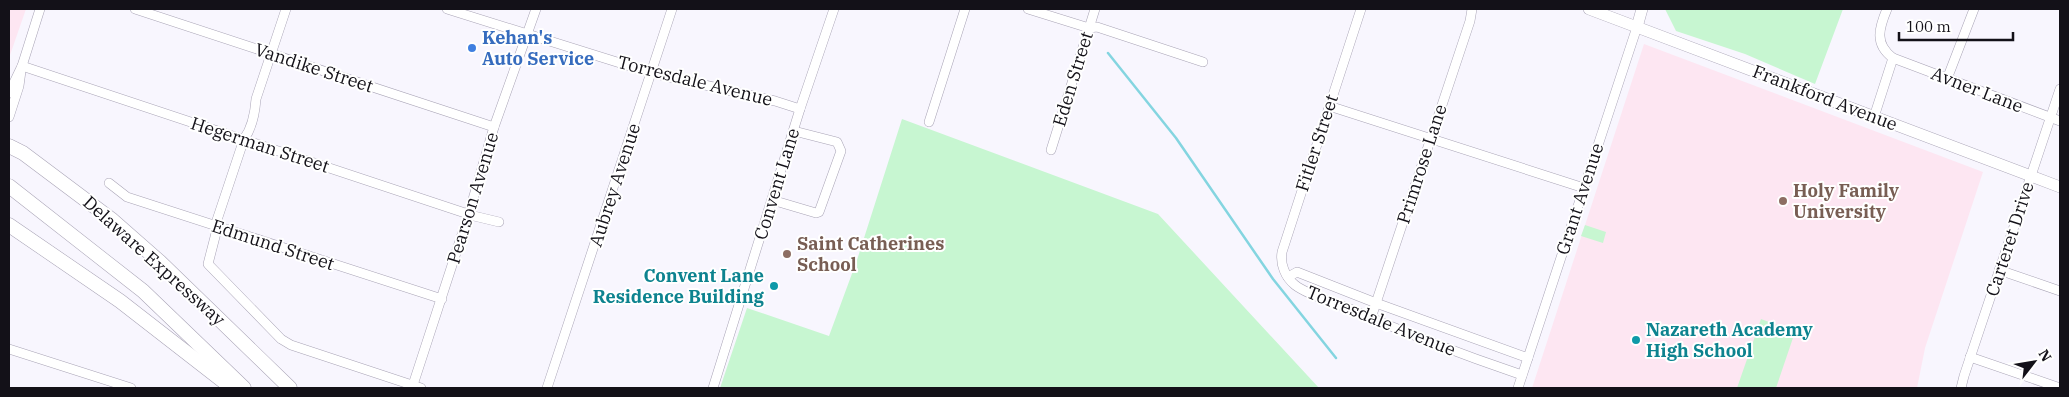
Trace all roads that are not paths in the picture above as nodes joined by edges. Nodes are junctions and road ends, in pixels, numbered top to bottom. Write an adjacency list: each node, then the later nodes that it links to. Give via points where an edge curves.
1 (40, 9): 23 (street)
2 (134, 9): 20 (street, Vandike Street)
3 (286, 9): 20 (street)
4 (447, 9): 19 (street, Torresdale Avenue)
5 (536, 9): 19 (street, Pearson Avenue)
6 (672, 9): 24 (street, Aubrey Avenue)
7 (834, 9): 29 (street, Convent Lane)
8 (965, 9): 34 (street)
9 (1028, 9): 18 (street)
10 (1095, 9): 18 (street, Eden Street)
11 (1361, 9): 28 (street, Fitler Street)
12 (1472, 9): 39 (street, Primrose Lane)
13 (1589, 9): 17 (main road, Frankford Avenue)
14 (1642, 9): 17 (main road, Grant Avenue)
15 (1886, 9): 21 (street, via 1879,35 1884,49)
16 (1974, 9): 25 (street)
17 (1637, 27): 31 (main road, Frankford Avenue); 47 (street, Grant Avenue)
18 (1088, 28): 22 (street, via 1098,27); 41 (street, Eden Street)
19 (527, 34): 24 (street, Torresdale Avenue); 35 (street, Pearson Avenue)
20 (271, 54): 35 (street, Vandike Street); 38 (street)
21 (1893, 58): 25 (street, Avner Lane); 31 (street)
22 (1203, 62)
23 (22, 66): 27 (street); 30 (street); 38 (street, Hegerman Street)
24 (652, 73): 29 (street, Torresdale Avenue); 70 (street, Aubrey Avenue)
25 (1948, 79): 32 (street, Avner Lane)
26 (2060, 89): 32 (street, Carteret Drive)
27 (9, 93)
28 (1329, 106): 39 (street); 56 (street, Fitler Street, via 1280,259)
29 (800, 109): 36 (street, Convent Lane)
30 (9, 117)
31 (1874, 117): 43 (main road, Frankford Avenue)
32 (2050, 117): 33 (street, Avner Lane); 43 (street, Carteret Drive)
33 (2060, 121)
34 (929, 122)
35 (494, 127): 49 (street, Pearson Avenue)
36 (794, 131): 48 (street, Convent Lane); 48 (street, via 837,142 841,151 819,212)
37 (9, 139): 42 (highway)
38 (244, 139): 49 (street, Hegerman Street); 52 (street)
39 (1430, 140): 47 (street); 59 (street, Primrose Lane)
40 (9, 146): 42 (highway, Delaware Expressway)
41 (1052, 150)
42 (23, 153): 69 (highway, Delaware Expressway, via 112,219)
43 (2031, 176): 46 (main road, Frankford Avenue); 55 (street, Carteret Drive)
44 (109, 182): 52 (street, Edmund Street, via 127,197)
45 (9, 186): 68 (highway, Delaware Expressway, via 143,290)
46 (2060, 187)
47 (1584, 188): 63 (street, Grant Avenue)
48 (772, 200): 71 (street, Convent Lane)
49 (469, 213): 50 (street, Hegerman Street); 58 (street, Pearson Avenue)
50 (499, 222)
51 (9, 225): 54 (highway)
52 (215, 226): 58 (street, Edmund Street); 65 (street, via 208,264 281,339)
53 (9, 239): 54 (highway)
54 (32, 241): 67 (highway, via 127,306)
55 (1999, 270): 57 (street); 62 (street, Carteret Drive)
56 (1288, 277): 59 (street, Torresdale Avenue, via 1297,272); 60 (street, Torresdale Avenue, via 1296,286)
57 (2060, 291)
58 (442, 299): 65 (street, Pearson Avenue)
59 (1376, 304): 60 (street, Primrose Lane); 63 (street, Torresdale Avenue)
60 (1371, 318): 64 (street, Torresdale Avenue)
61 (9, 349): 66 (street)
62 (1970, 357): 73 (street, Carteret Drive); 74 (street)
63 (1528, 358): 64 (street, Grant Avenue)
64 (1522, 375): 72 (street, Grant Avenue)
65 (415, 387)
66 (132, 388)
67 (232, 388)
68 (244, 388)
69 (290, 388)
70 (547, 388)
71 (713, 388)
72 (1518, 388)
73 (1961, 388)
74 (2058, 388)

